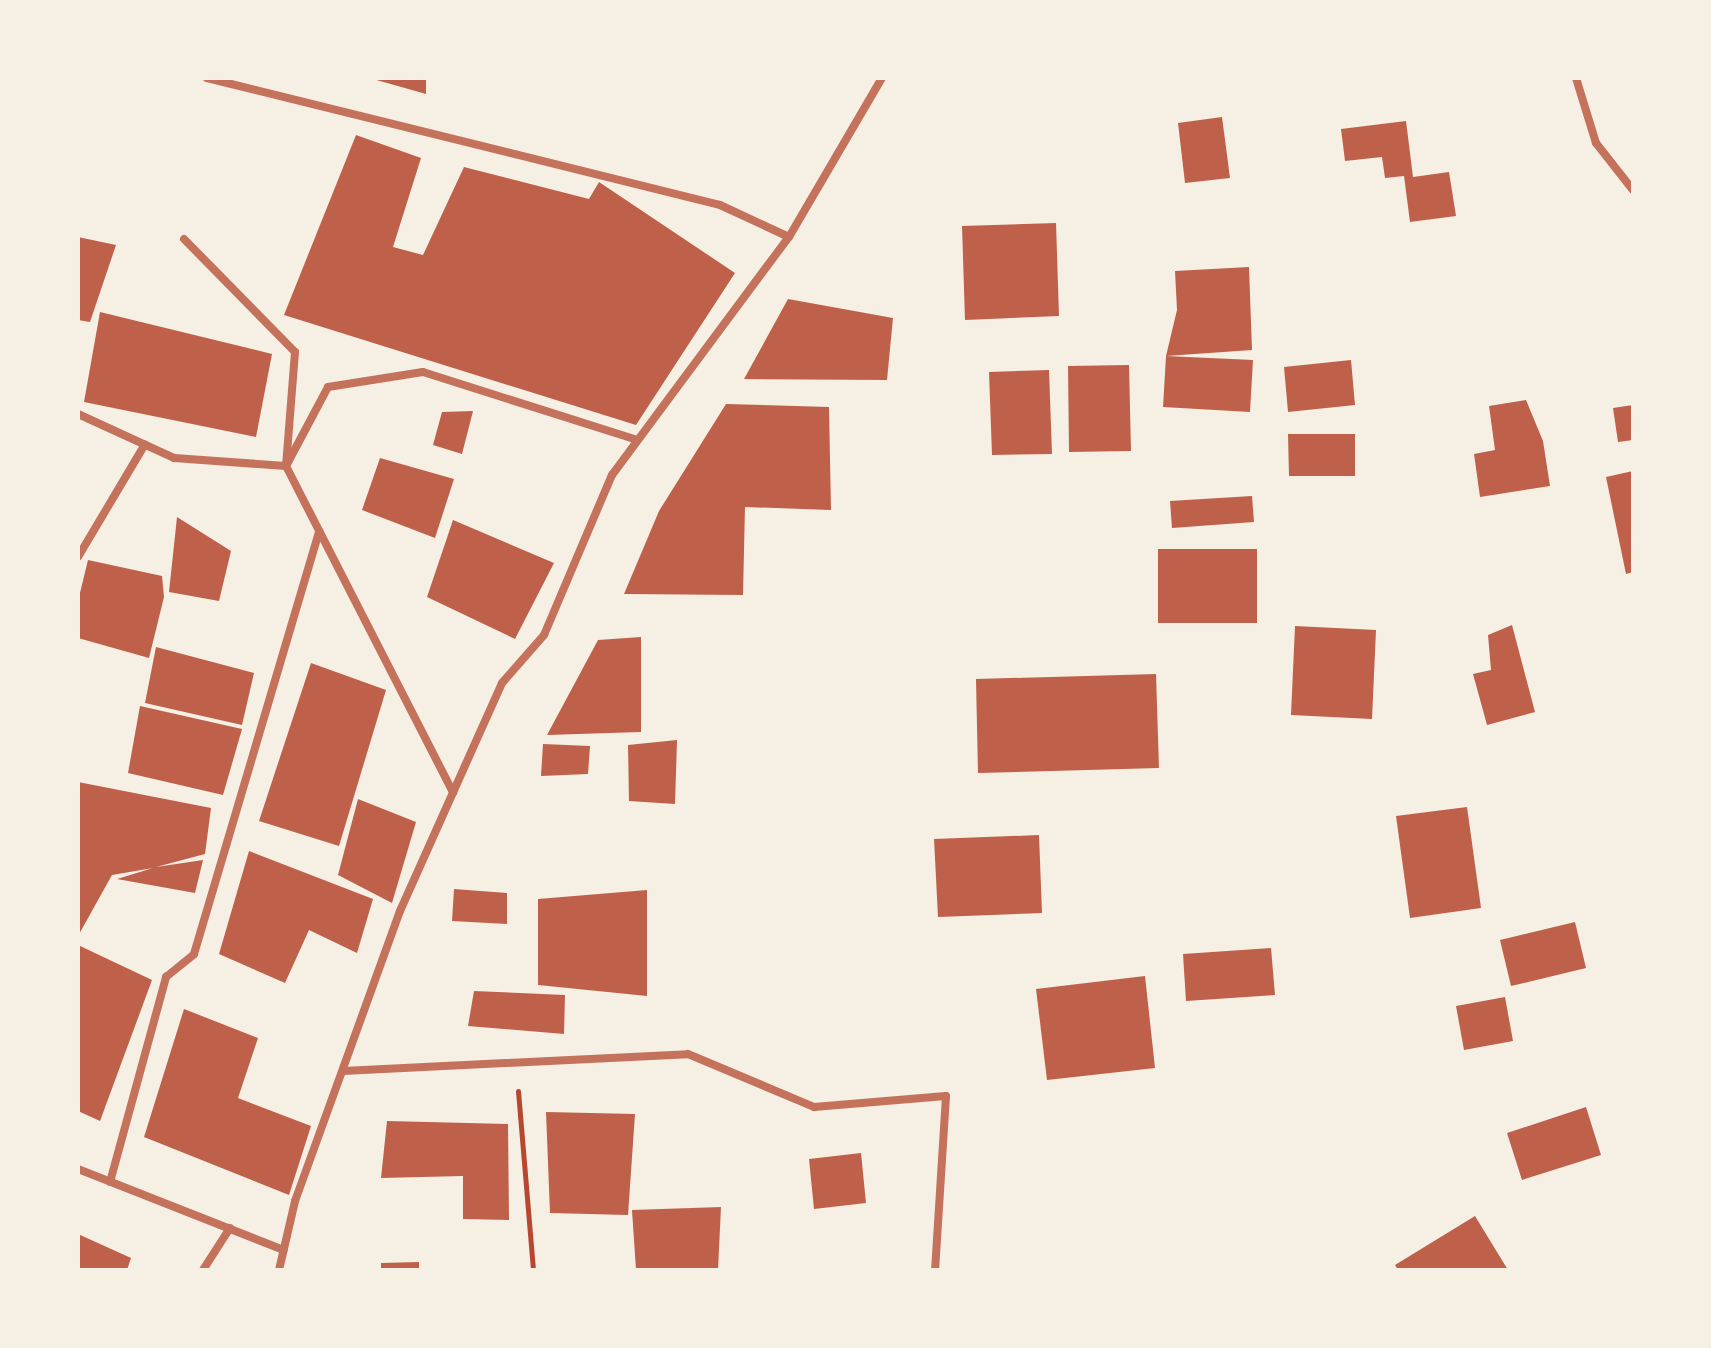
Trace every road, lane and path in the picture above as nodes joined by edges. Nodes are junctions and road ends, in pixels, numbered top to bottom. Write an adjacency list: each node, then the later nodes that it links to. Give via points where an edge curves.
1 (207, 78): 5 (street, via 720,205)
2 (882, 78): 5 (street)
3 (1576, 78): 4 (street, via 1596,143)
4 (1633, 190)
5 (789, 237): 8 (street)
6 (184, 239): 10 (street, via 295,352)
7 (78, 414): 9 (street)
8 (637, 440): 10 (street, via 423,372 328,387); 13 (street, via 612,475 544,635 502,683)
9 (145, 444): 10 (street, via 174,458); 12 (street)
10 (286, 466): 11 (street)
11 (319, 531): 13 (street); 17 (street, via 194,954 166,977)
12 (78, 557)
13 (453, 793): 15 (street, via 400,911)
14 (515, 1062): 15 (street); 22 (path); 23 (street, via 688,1054 814,1107 946,1096)
15 (343, 1071): 19 (street, via 295,1201)
16 (78, 1169): 17 (street)
17 (110, 1182): 18 (street)
18 (230, 1228): 19 (street); 20 (street)
19 (284, 1250): 21 (street)
20 (203, 1270)
21 (279, 1270)
22 (533, 1270)
23 (935, 1270)

